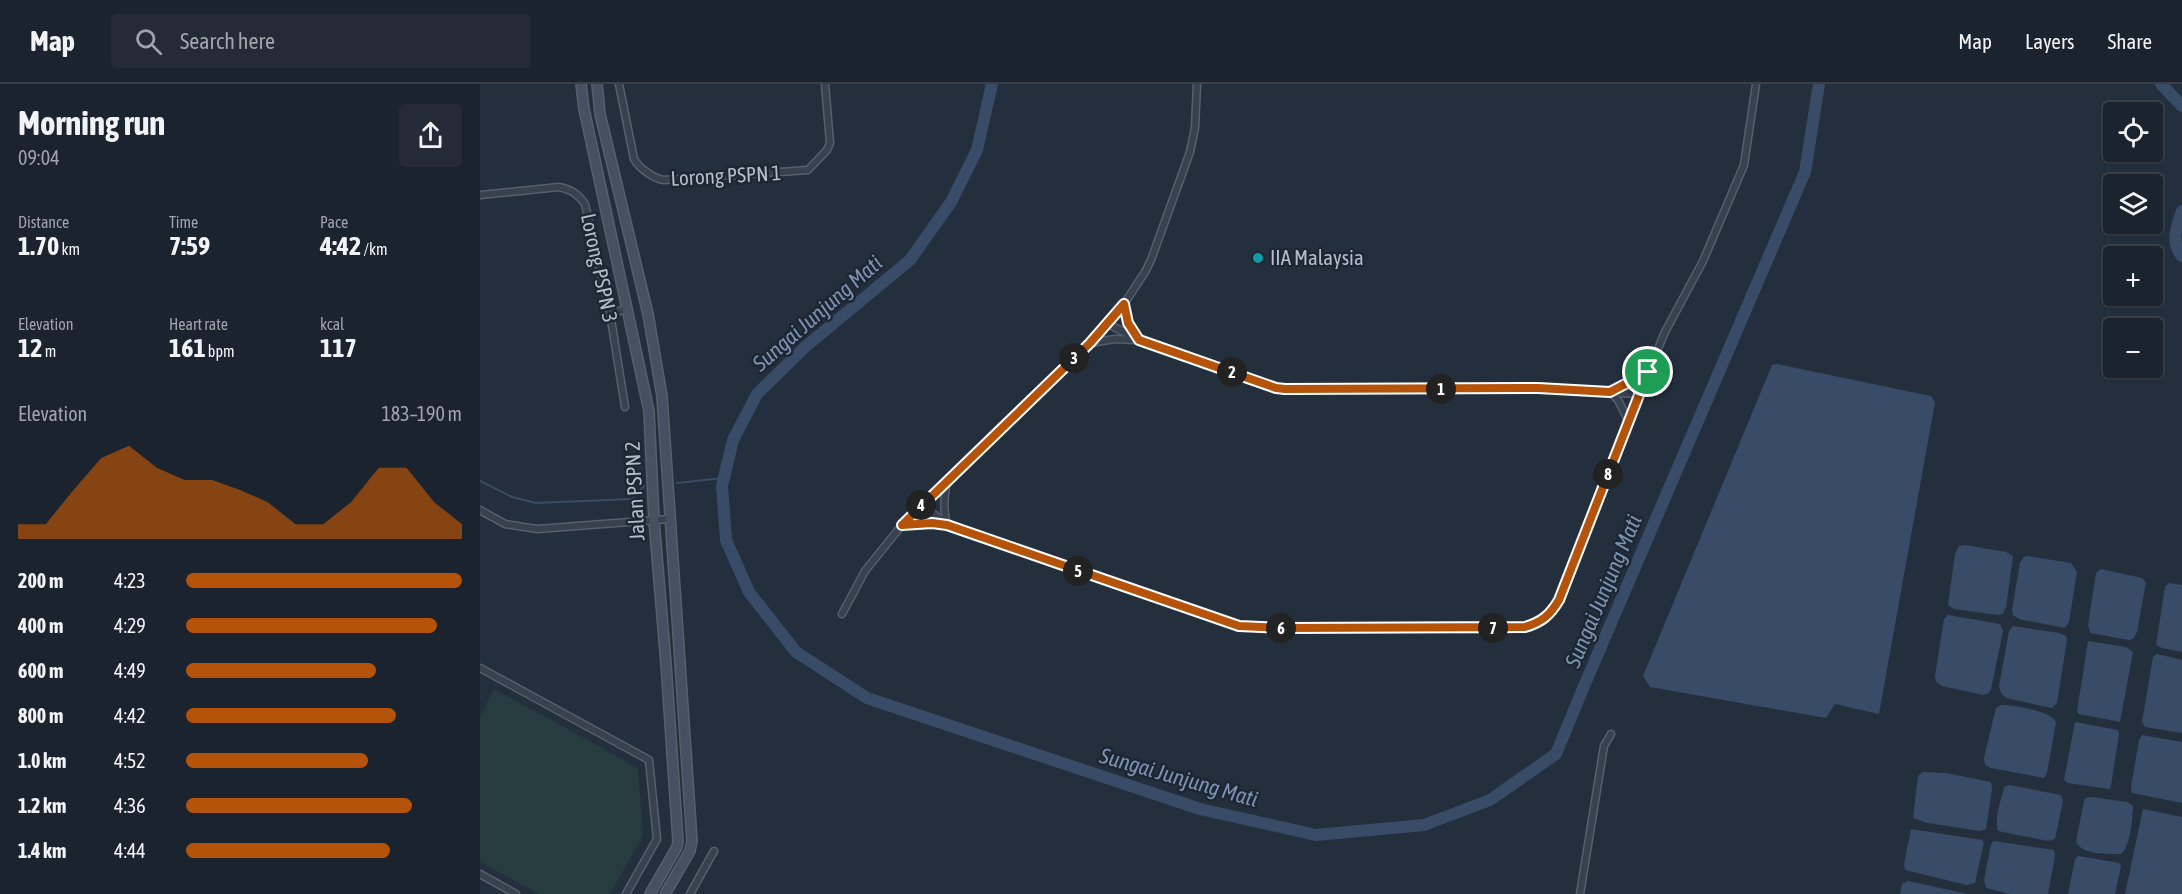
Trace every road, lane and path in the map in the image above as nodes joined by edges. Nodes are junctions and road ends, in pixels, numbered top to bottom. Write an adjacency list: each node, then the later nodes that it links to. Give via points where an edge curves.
1 (581, 84): 9 (street, Jalan PSPN 2)
2 (597, 84): 22 (street, Jalan PSPN 2, via 600,114 648,314 662,396)
3 (619, 84): 4 (street, Lorong PSPN 1, via 634,159 658,180 808,170 830,143)
4 (825, 84)
5 (1197, 84): 8 (street, via 1195,128 1183,177 1145,272)
6 (1756, 84): 14 (street, via 1744,165 1703,261)
7 (480, 195): 10 (street, Lorong PSPN 3, via 559,187 579,195 585,204)
8 (1124, 304): 11 (street); 12 (street, via 1128,323)
9 (628, 309): 10 (street); 23 (street, Jalan PSPN 2, via 650,411)
10 (610, 313): 17 (street, Lorong PSPN 3)
11 (1108, 324): 12 (street); 13 (street)
12 (1139, 340): 13 (street); 15 (street, via 1285,389 1538,388)
13 (1090, 343): 19 (street)
14 (1648, 372): 15 (street); 16 (street)
15 (1610, 392): 16 (street); 18 (street)
16 (1639, 394): 18 (street)
17 (625, 407)
18 (1628, 420): 25 (street, via 1559,600 1546,618 1525,627 1239,626)
19 (947, 480): 20 (street); 25 (street)
20 (921, 505): 24 (street); 25 (street)
21 (480, 510): 23 (street, via 505,524 537,529)
22 (669, 519): 23 (street); 34 (street, Jalan PSPN 2, via 692,841)
23 (654, 520): 33 (street, Jalan PSPN 2, via 678,841)
24 (902, 525): 25 (street); 26 (street, via 865,572)
25 (947, 525)
26 (843, 614)
27 (480, 668): 32 (street, via 649,760 657,839)
28 (1611, 735): 36 (street, via 1604,746)
29 (714, 851): 35 (street)
30 (480, 874): 31 (street)
31 (516, 894)
32 (626, 894)
33 (650, 894)
34 (665, 894)
35 (690, 894)
36 (1580, 894)

